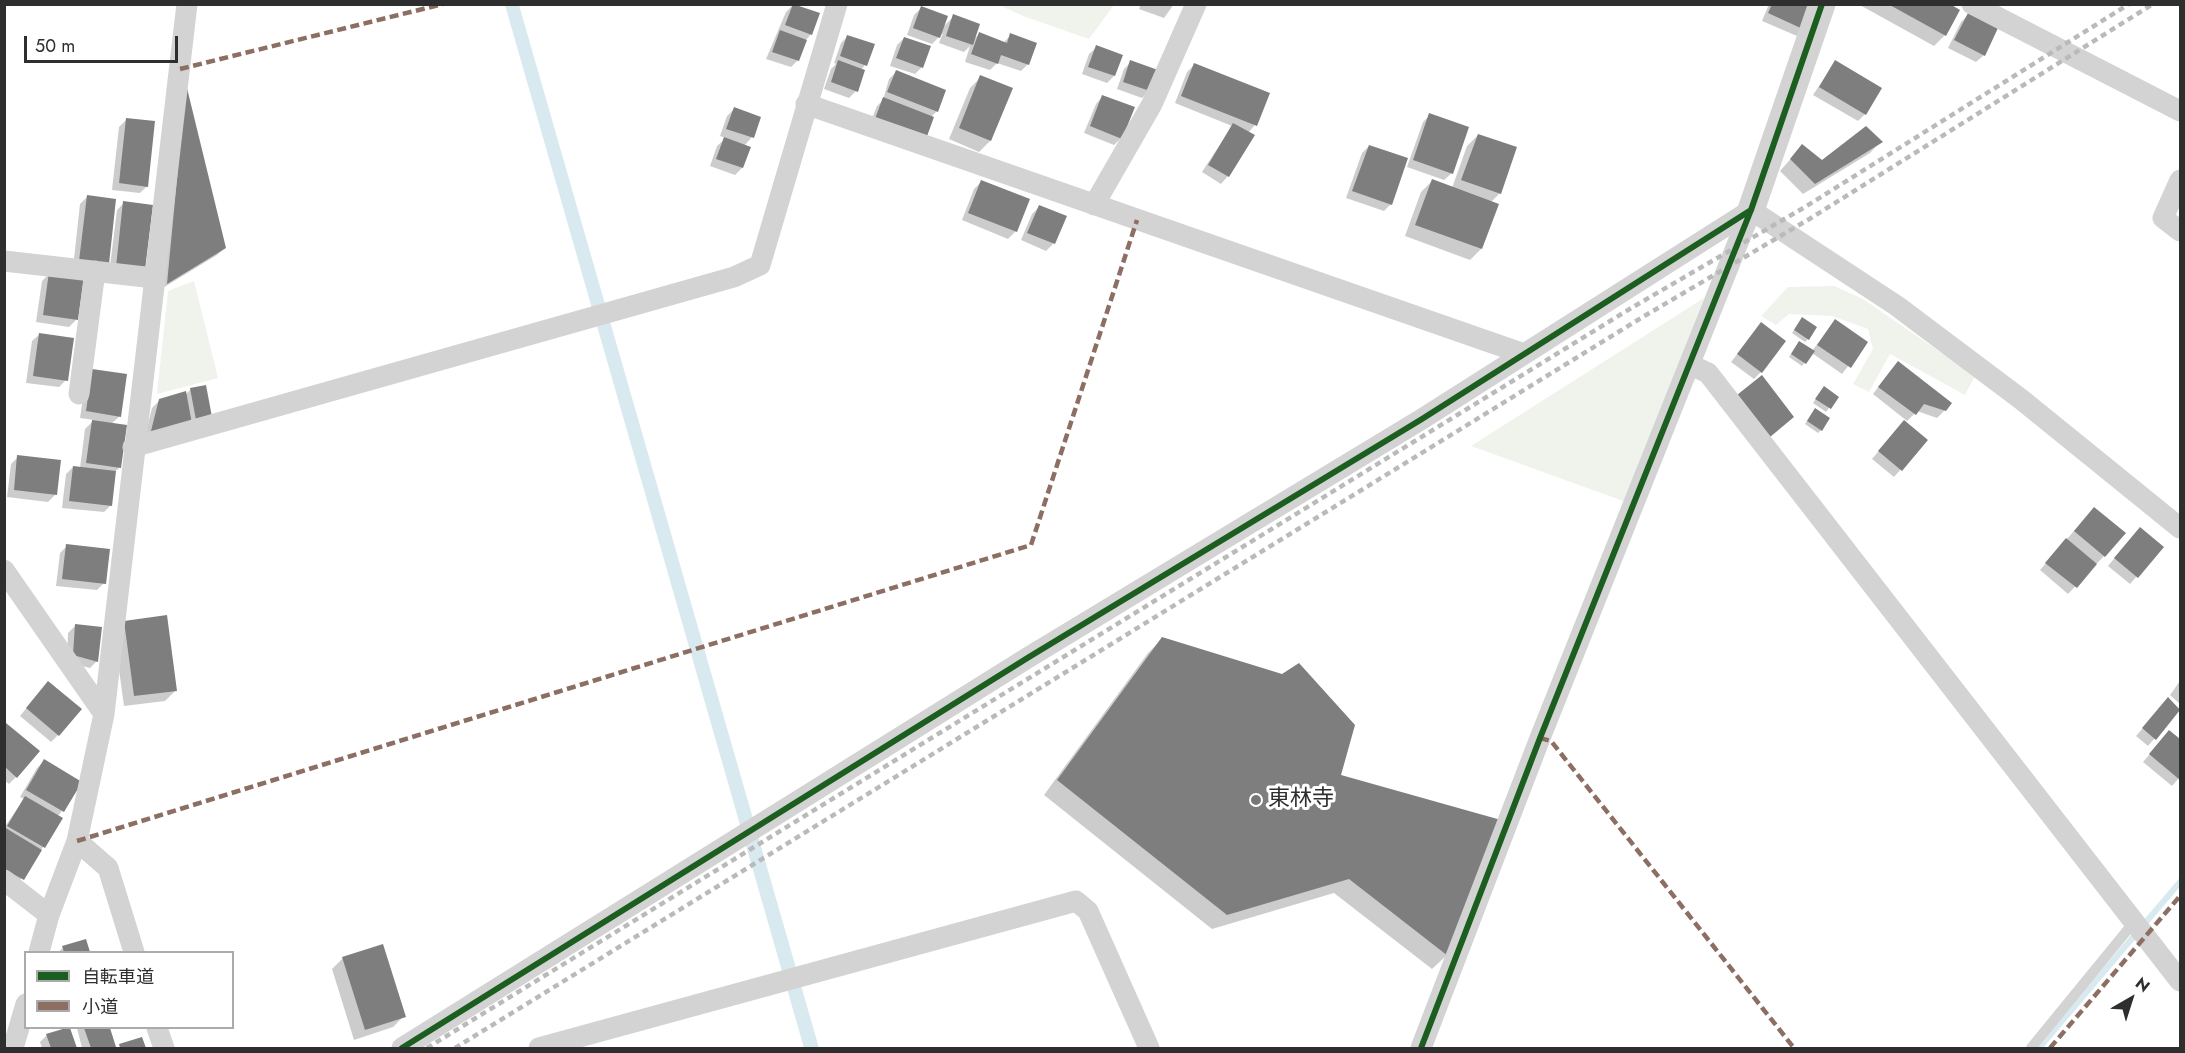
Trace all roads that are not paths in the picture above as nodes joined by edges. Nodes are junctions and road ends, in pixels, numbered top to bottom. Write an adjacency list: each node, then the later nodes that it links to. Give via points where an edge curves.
1 (186, 4): 14 (street)
2 (837, 4): 6 (street)
3 (1196, 4): 9 (street, via 1152,104)
4 (1822, 4): 10 (street)
5 (1972, 4): 7 (street)
6 (806, 105): 9 (street); 18 (street, via 760,265 734,277)
7 (2181, 111)
8 (2181, 180): 11 (street, via 2163,218)
9 (1094, 205): 15 (street)
10 (1750, 210): 15 (street); 16 (street); 19 (street, via 1897,306)
11 (2181, 231)
12 (4, 261): 13 (street)
13 (95, 271): 14 (street); 17 (street)
14 (154, 278): 18 (street)
15 (1524, 354): 33 (street, via 1019,663)
16 (1691, 365): 25 (street, via 1708,373); 36 (street, via 1540,738)
17 (79, 394)
18 (133, 447): 21 (street)
19 (2181, 528)
20 (4, 570): 21 (street)
21 (104, 714): 22 (street)
22 (77, 841): 24 (street); 27 (street, via 108,868)
23 (4, 880): 24 (street)
24 (50, 915): 26 (street)
25 (2134, 922): 28 (street); 37 (lane)
26 (39, 951)
27 (134, 951)
28 (2181, 981)
29 (24, 1011): 31 (street)
30 (157, 1029): 32 (street)
31 (13, 1048)
32 (164, 1048)
33 (404, 1048)
34 (538, 1048): 35 (street, via 1076,901 1088,911)
35 (1149, 1048)
36 (1422, 1048)
37 (2031, 1048)

